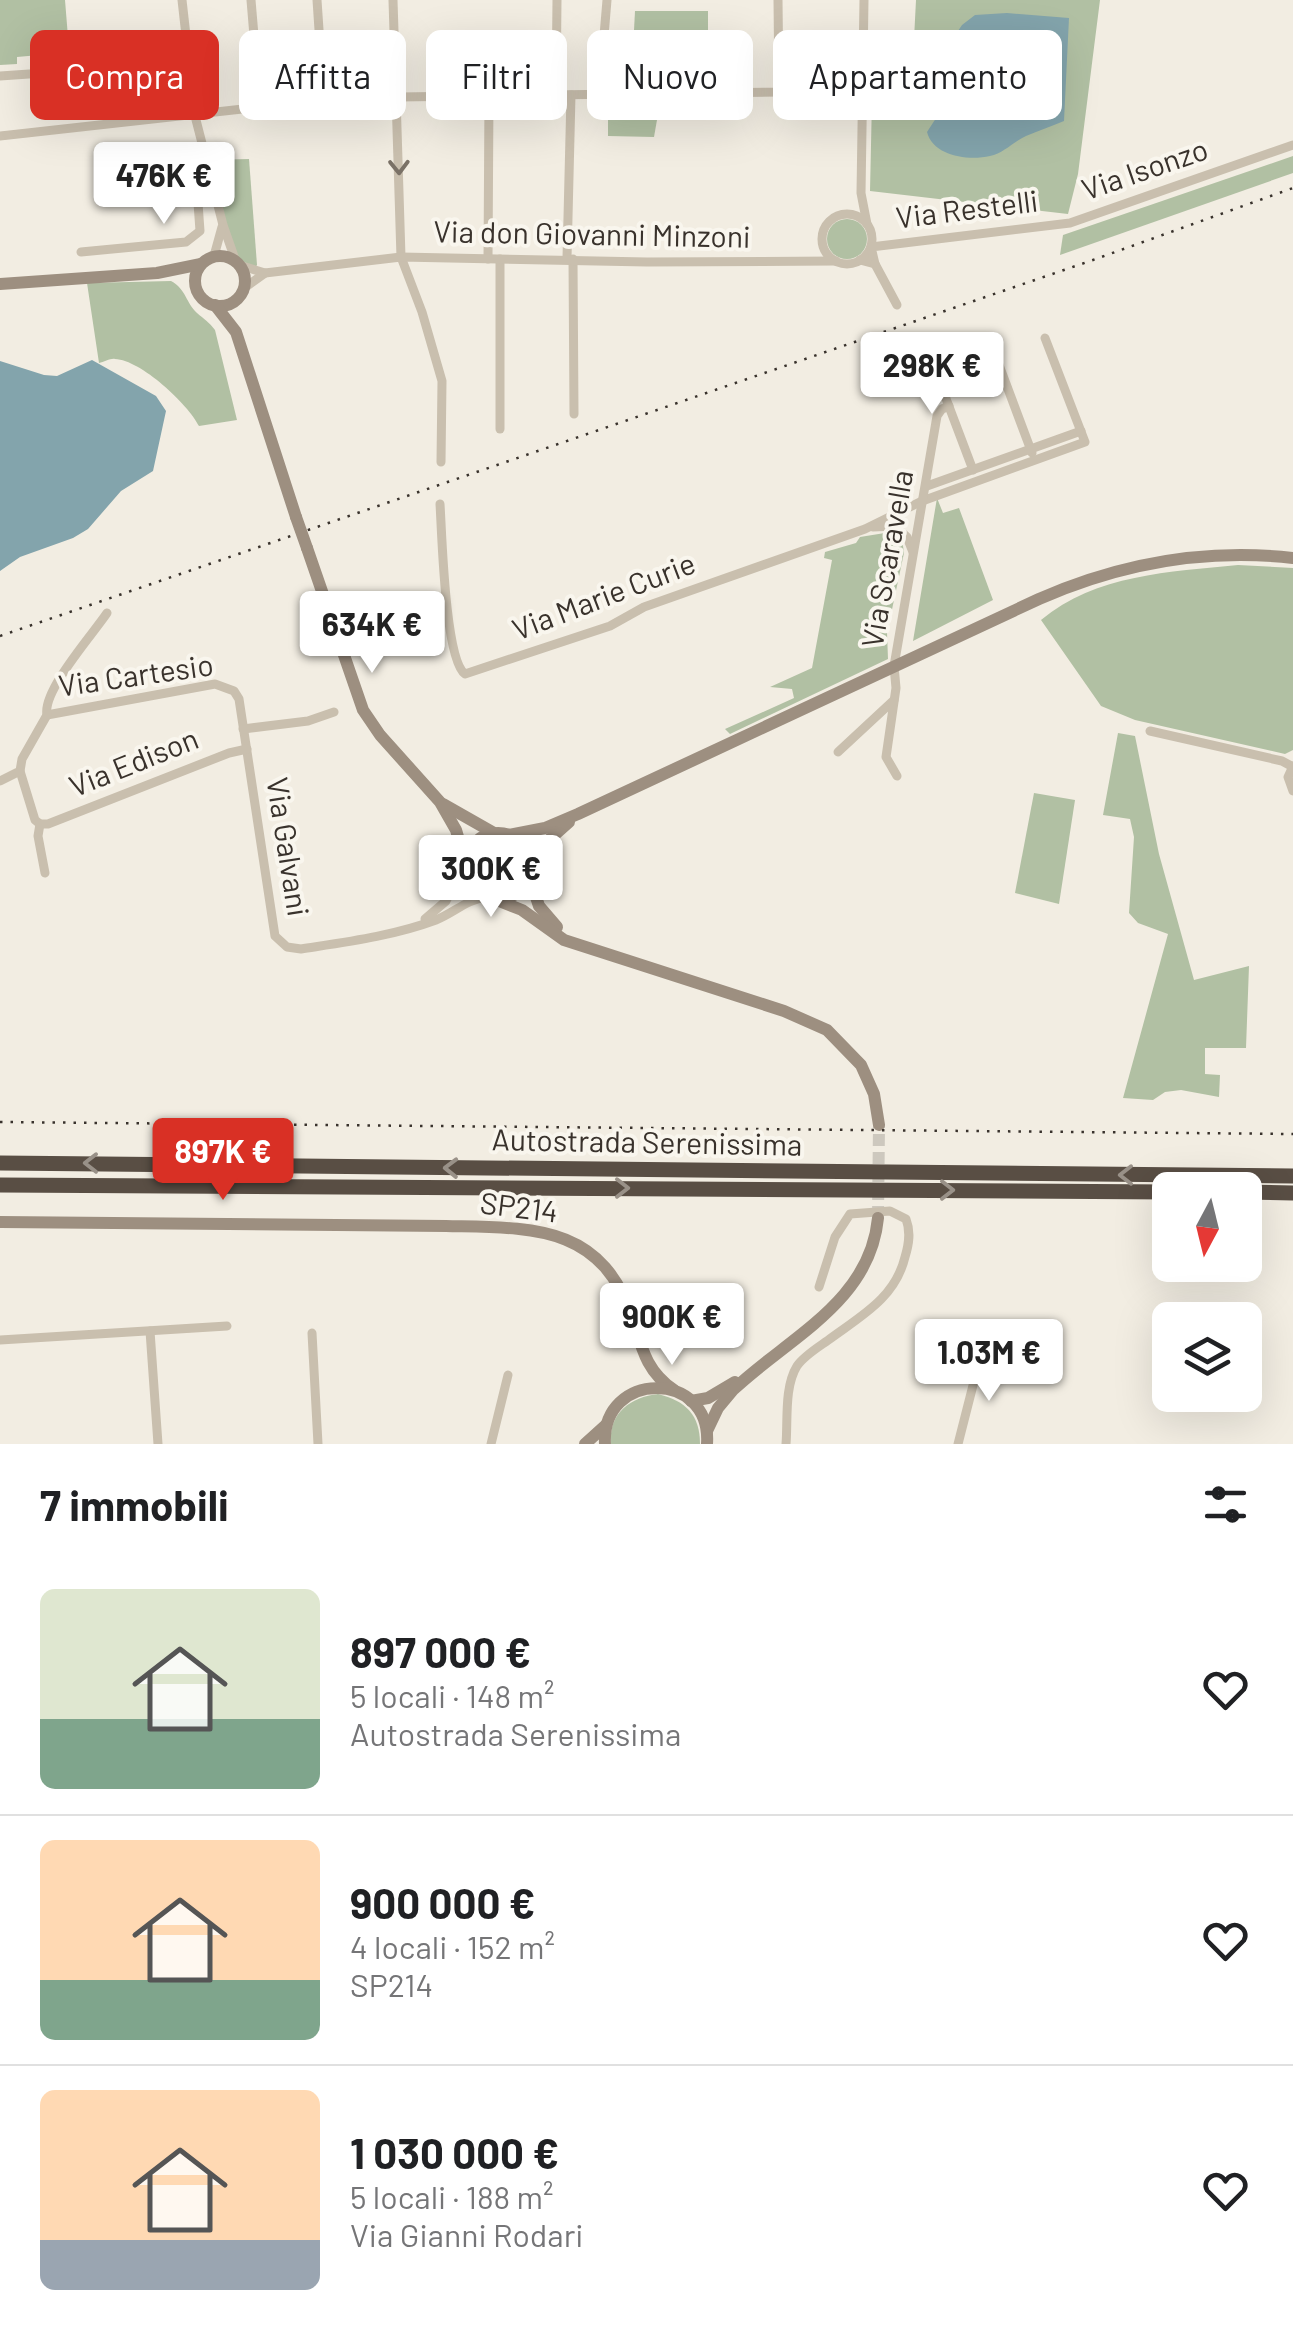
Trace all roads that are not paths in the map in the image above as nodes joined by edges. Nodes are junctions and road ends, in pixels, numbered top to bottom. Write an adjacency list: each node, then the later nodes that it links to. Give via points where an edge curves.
1 (182, 0): 9 (street)
2 (251, 0): 10 (street)
3 (317, 0): 11 (street)
4 (393, 0): 12 (street)
5 (557, 0): 13 (street)
6 (606, 0): 14 (street)
7 (778, 0): 17 (street, via 780,92)
8 (864, 0): 27 (street)
9 (185, 30)
10 (254, 30)
11 (319, 30)
12 (395, 30)
13 (557, 30)
14 (604, 30)
15 (30, 74): 16 (street)
16 (0, 76)
17 (753, 92)
18 (587, 94): 20 (street)
19 (567, 95): 20 (street)
20 (571, 95): 40 (street)
21 (156, 120): 25 (street)
22 (196, 120): 28 (street)
23 (398, 120): 37 (street, one-way to 37)
24 (489, 120): 38 (street)
25 (0, 136)
26 (1293, 145): 30 (street, Via Isonzo)
27 (861, 192): 29 (street); 31 (street)
28 (217, 200): 32 (street); 35 (street, via 198,203 200,231 186,242)
29 (843, 214): 31 (street); 33 (street)
30 (1070, 223): 34 (street, Via Restelli)
31 (867, 224): 34 (street)
32 (223, 225): 36 (street); 45 (street)
33 (822, 235): 42 (street, via 824,250); 43 (street, Via don Giovanni Minzoni, via 811,255)
34 (870, 247): 41 (street); 46 (street)
35 (82, 252)
36 (214, 256): 44 (street); 45 (street)
37 (401, 256): 38 (street, Via don Giovanni Minzoni); 48 (street, Via don Giovanni Minzoni); 64 (street, via 442,381)
38 (488, 259): 39 (street, Via don Giovanni Minzoni)
39 (500, 259): 40 (street, Via don Giovanni Minzoni); 60 (street)
40 (570, 259): 43 (street, Via don Giovanni Minzoni); 59 (street)
41 (860, 260): 42 (street); 46 (street)
42 (836, 261): 43 (street, Via don Giovanni Minzoni)
43 (783, 262)
44 (201, 264): 47 (street); 50 (street)
45 (238, 264): 48 (street); 51 (street, via 245,281)
46 (875, 264): 53 (street)
47 (157, 273): 49 (street); 50 (street, via 176,274)
48 (265, 273): 51 (street)
49 (0, 284)
50 (196, 288): 52 (street)
51 (241, 293): 52 (street); 54 (street)
52 (215, 305): 54 (street)
53 (896, 305)
54 (236, 332): 90 (street, bridge, via 363,710)
55 (1045, 338): 61 (street)
56 (921, 350): 58 (street)
57 (996, 357): 62 (street)
58 (949, 406): 65 (street); 67 (street, Via Scaravella, via 937,416)
59 (574, 414)
60 (500, 428)
61 (1081, 431): 62 (street); 63 (street, Via Marie Curie, via 1085,442)
62 (1030, 449): 63 (street); 65 (street)
63 (1034, 460): 66 (street, Via Marie Curie)
64 (442, 462)
65 (971, 470): 66 (street); 67 (street)
66 (974, 482): 68 (street, Via Marie Curie)
67 (927, 486): 68 (street, Via Scaravella)
68 (924, 501): 70 (street, Via Scaravella); 72 (street, Via Marie Curie)
69 (440, 504): 72 (street, Via Marie Curie, via 451,637 465,674)
70 (920, 518): 71 (street); 73 (street, Via Scaravella)
71 (895, 526): 72 (street); 73 (street)
72 (866, 529)
73 (913, 552): 76 (street, Via Scaravella)
74 (1293, 558): 76 (street, via 1189,556 1118,570)
75 (107, 613): 80 (street, via 53,688)
76 (894, 666): 78 (street, Via Scaravella); 91 (street)
77 (231, 688): 80 (street, Via Cartesio, via 215,684); 81 (street, Via Galvani)
78 (894, 700): 84 (street); 87 (street, Via Scaravella, via 886,757)
79 (334, 712): 81 (street)
80 (47, 714): 86 (street)
81 (244, 729): 83 (street, Via Galvani)
82 (1150, 731): 85 (street)
83 (246, 749): 92 (street, Via Edison); 99 (street, Via Galvani, via 282,945 301,949)
84 (838, 752)
85 (1293, 767): 89 (street)
86 (20, 771): 88 (street); 92 (street)
87 (897, 776)
88 (0, 780)
89 (1293, 791)
90 (440, 802): 93 (street); 95 (street)
91 (578, 814): 94 (street); 97 (street, via 551,838)
92 (40, 824): 96 (street)
93 (494, 833): 94 (street); 95 (street, via 474,842)
94 (509, 835): 97 (street, via 526,849)
95 (465, 862): 98 (street, via 470,884); 99 (street, Via Galvani, via 442,906)
96 (45, 873)
97 (530, 873): 98 (street, via 516,893); 100 (street, via 539,906)
98 (490, 898): 99 (street, Via Galvani); 100 (street)
99 (409, 928)
100 (574, 943): 101 (street, via 826,1030 862,1065)
101 (880, 1125)
102 (0, 1162): 103 (highway, Autostrada Serenissima, one-way to 102)
103 (1293, 1176)
104 (0, 1185): 105 (highway, Autostrada Serenissima, one-way to 105)
105 (1152, 1192)
106 (1262, 1192): 107 (highway)
107 (1293, 1193)
108 (878, 1218): 117 (street, via 874,1248 854,1286)
109 (0, 1222): 115 (street, SP214 / SP214, via 535,1229 598,1259 619,1286)
110 (819, 1287): 129 (street, via 850,1214 890,1212 906,1219 907,1252 891,1290 796,1367)
111 (227, 1326): 112 (street)
112 (150, 1331): 114 (street); 124 (street)
113 (312, 1333): 125 (street)
114 (0, 1340)
115 (641, 1350): 119 (street, SP214); 120 (street, SP214)
116 (981, 1354): 130 (street)
117 (750, 1373): 121 (street); 123 (street, via 722,1402)
118 (508, 1375): 126 (street)
119 (674, 1390): 120 (street); 121 (street)
120 (633, 1393): 122 (street)
121 (691, 1401): 123 (street)
122 (606, 1425): 127 (street); 128 (street)
123 (708, 1440)
124 (158, 1444)
125 (318, 1444)
126 (492, 1444)
127 (584, 1444)
128 (605, 1444)
129 (786, 1444)
130 (958, 1444)

